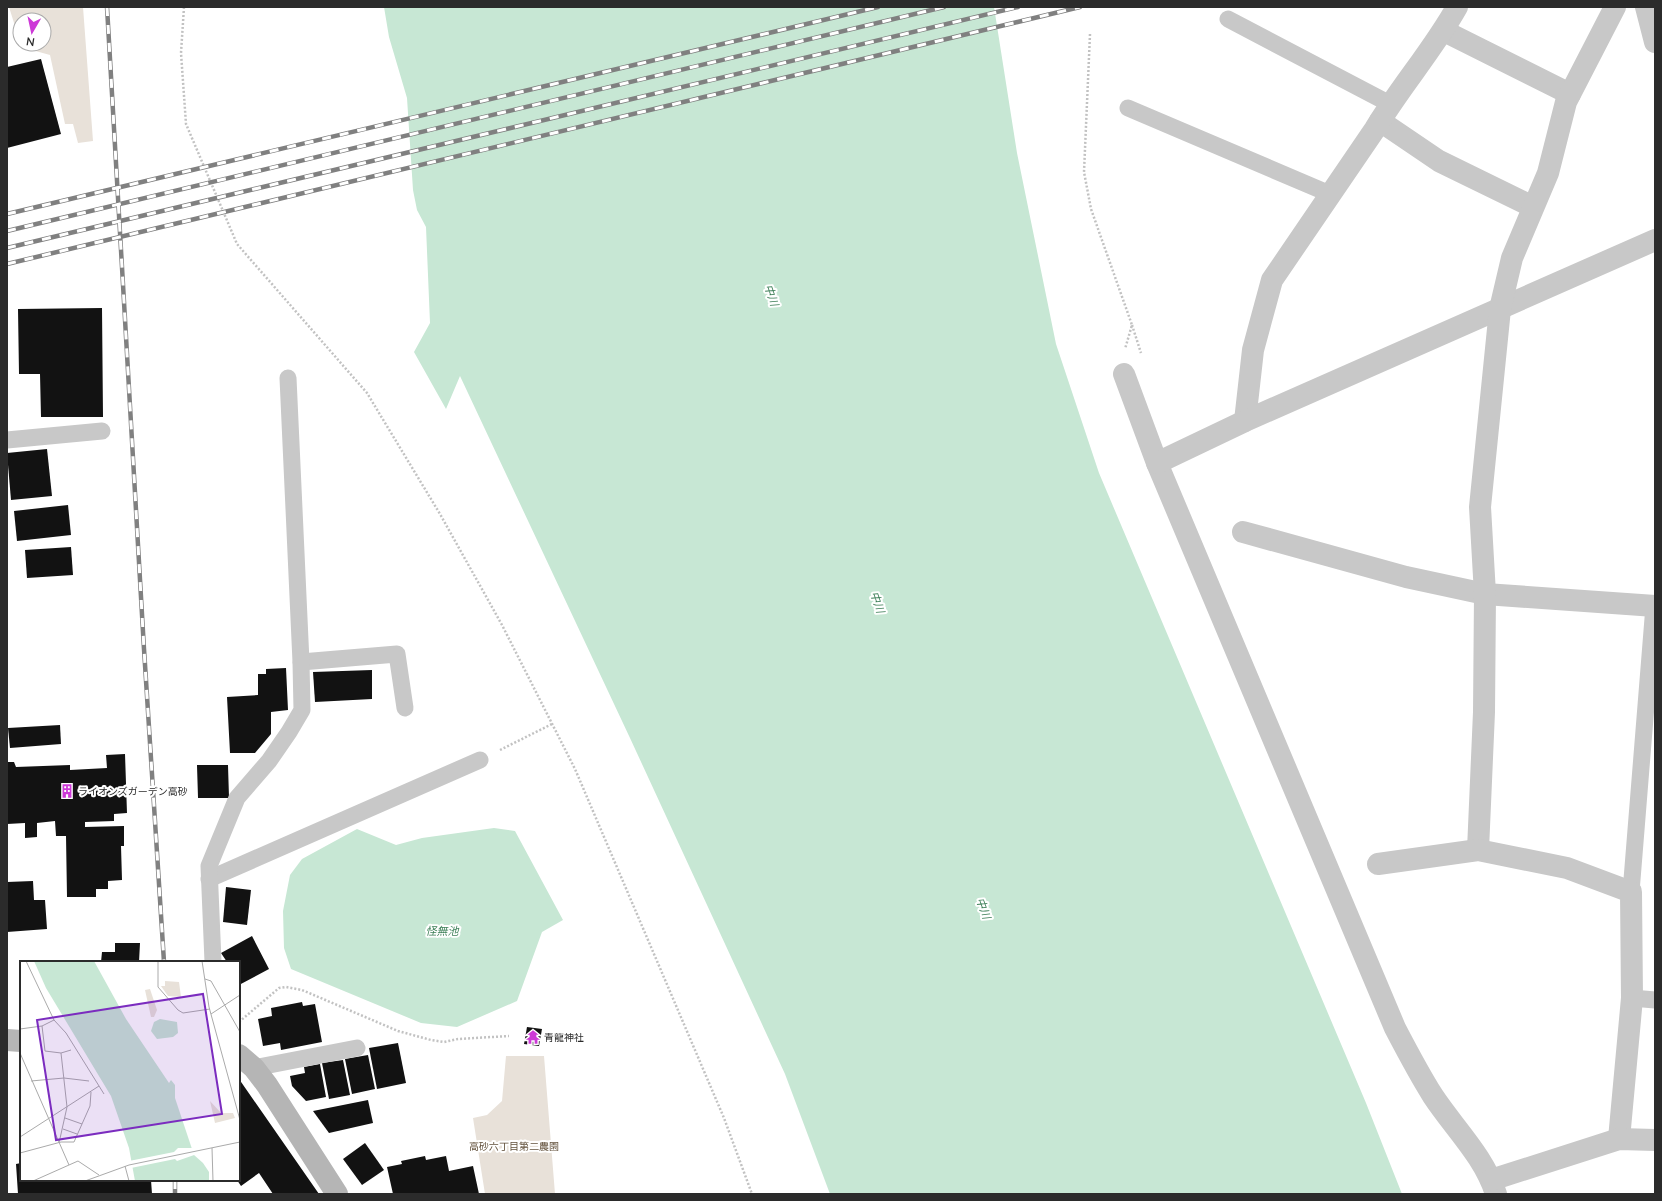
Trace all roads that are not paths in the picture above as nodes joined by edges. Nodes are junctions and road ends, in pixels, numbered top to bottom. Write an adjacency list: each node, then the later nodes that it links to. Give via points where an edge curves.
1 (1615, 7): 6 (street)
2 (1646, 7): 5 (street)
3 (1449, 15): 6 (street); 8 (street)
4 (1228, 19): 8 (lane)
5 (1655, 42)
6 (1570, 94): 10 (street, via 1548,173)
7 (1128, 108): 9 (lane)
8 (1385, 112): 9 (street); 10 (street, via 1438,161)
9 (1330, 194): 15 (street, via 1272,280 1253,350)
10 (1533, 207): 12 (street, via 1512,258)
11 (1655, 240): 12 (street)
12 (1500, 309): 15 (street); 20 (street, via 1480,507)
13 (1124, 374): 18 (street)
14 (288, 378): 22 (lane)
15 (1245, 421): 18 (street)
16 (102, 431): 17 (lane)
17 (7, 440)
18 (1157, 462): 38 (street, via 1395,1028 1433,1096 1475,1153)
19 (1243, 532): 20 (street, via 1406,577)
20 (1484, 594): 21 (street); 25 (street, via 1484,712)
21 (1654, 606): 28 (lane)
22 (301, 662): 23 (lane, via 397,654); 27 (lane, via 302,710 269,761 237,798 209,866)
23 (405, 708)
24 (480, 760): 27 (lane)
25 (1478, 850): 26 (street); 28 (street, via 1567,868)
26 (1378, 864)
27 (209, 879): 29 (lane)
28 (1631, 892): 30 (street)
29 (213, 961)
30 (1632, 998): 31 (lane); 36 (street)
31 (1655, 1000)
32 (7, 1040): 33 (street)
33 (20, 1040)
34 (357, 1048): 35 (lane)
35 (247, 1062): 39 (street, via 267,1085)
36 (1619, 1139): 37 (street); 38 (street)
37 (1655, 1140)
38 (1494, 1187)
39 (338, 1194)

